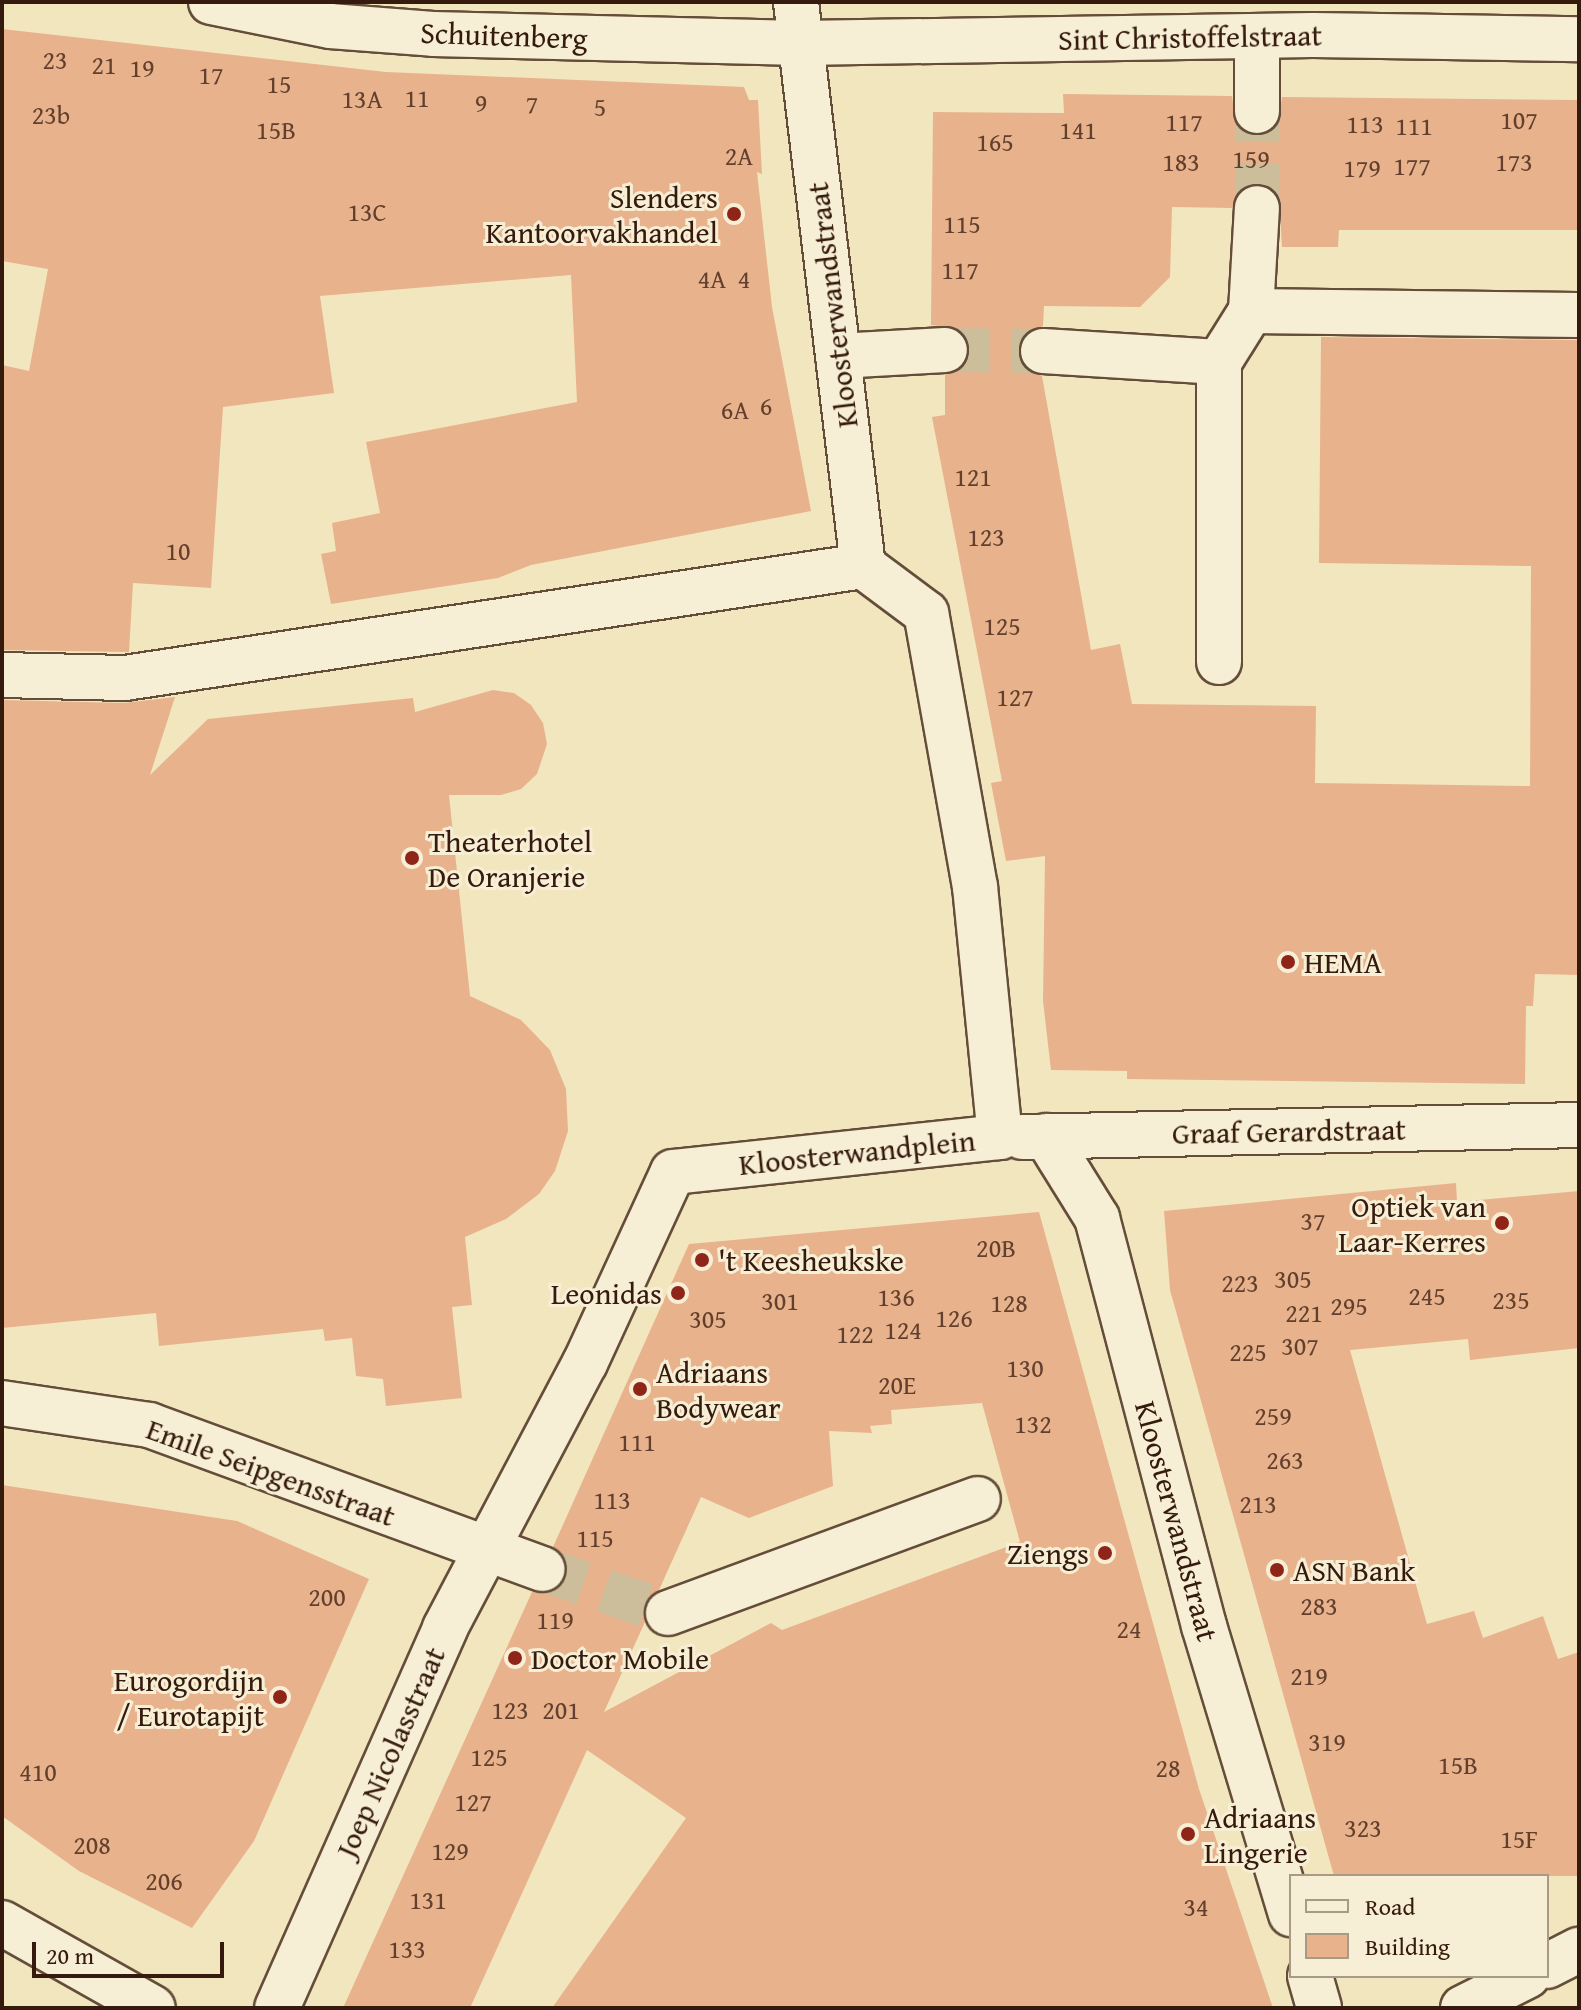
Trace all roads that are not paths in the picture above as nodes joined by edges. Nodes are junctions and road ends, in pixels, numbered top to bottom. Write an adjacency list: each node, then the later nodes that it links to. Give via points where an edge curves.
1 (211, 2): 3 (street, Schuitenberg, via 330,26 433,34)
2 (1524, 19): 4 (street, Sint Christoffelstraat); 5 (street, Sint Christoffelstraat)
3 (798, 22): 4 (street, Sint Christoffelstraat); 12 (street, Kloosterwandstraat)
4 (1257, 36): 6 (street)
5 (1579, 39)
6 (1257, 111)
7 (1257, 208): 8 (street)
8 (1251, 311): 9 (street); 13 (street)
9 (1579, 315)
10 (945, 350): 12 (street)
11 (1043, 351): 13 (street)
12 (838, 356): 14 (street, Kloosterwandstraat)
13 (1219, 362): 15 (street)
14 (863, 566): 16 (street, via 125,678); 19 (street, Kloosterwandplein, via 926,613 975,887)
15 (1219, 662)
16 (2, 675)
17 (1579, 1125): 18 (street, Graaf Gerardstraat)
18 (1046, 1136): 19 (street, Graaf Gerardstraat); 25 (street, Kloosterwandstraat, via 1097,1218 1204,1626)
19 (1000, 1137): 22 (street, Kloosterwandplein, via 673,1172 585,1363)
20 (2, 1403): 22 (street, Emile Seipgensstraat, via 149,1425)
21 (978, 1499): 24 (street)
22 (488, 1552): 23 (street); 32 (street, Joep Nicolasstraat, via 445,1628)
23 (542, 1569)
24 (668, 1613)
25 (1289, 1907)
26 (2, 1923): 31 (street)
27 (1579, 1950): 28 (street)
28 (1549, 1965)
29 (1311, 1978): 33 (street)
30 (1523, 1978): 34 (street)
31 (153, 2008)
32 (277, 2008)
33 (1319, 2008)
34 (1463, 2008)

